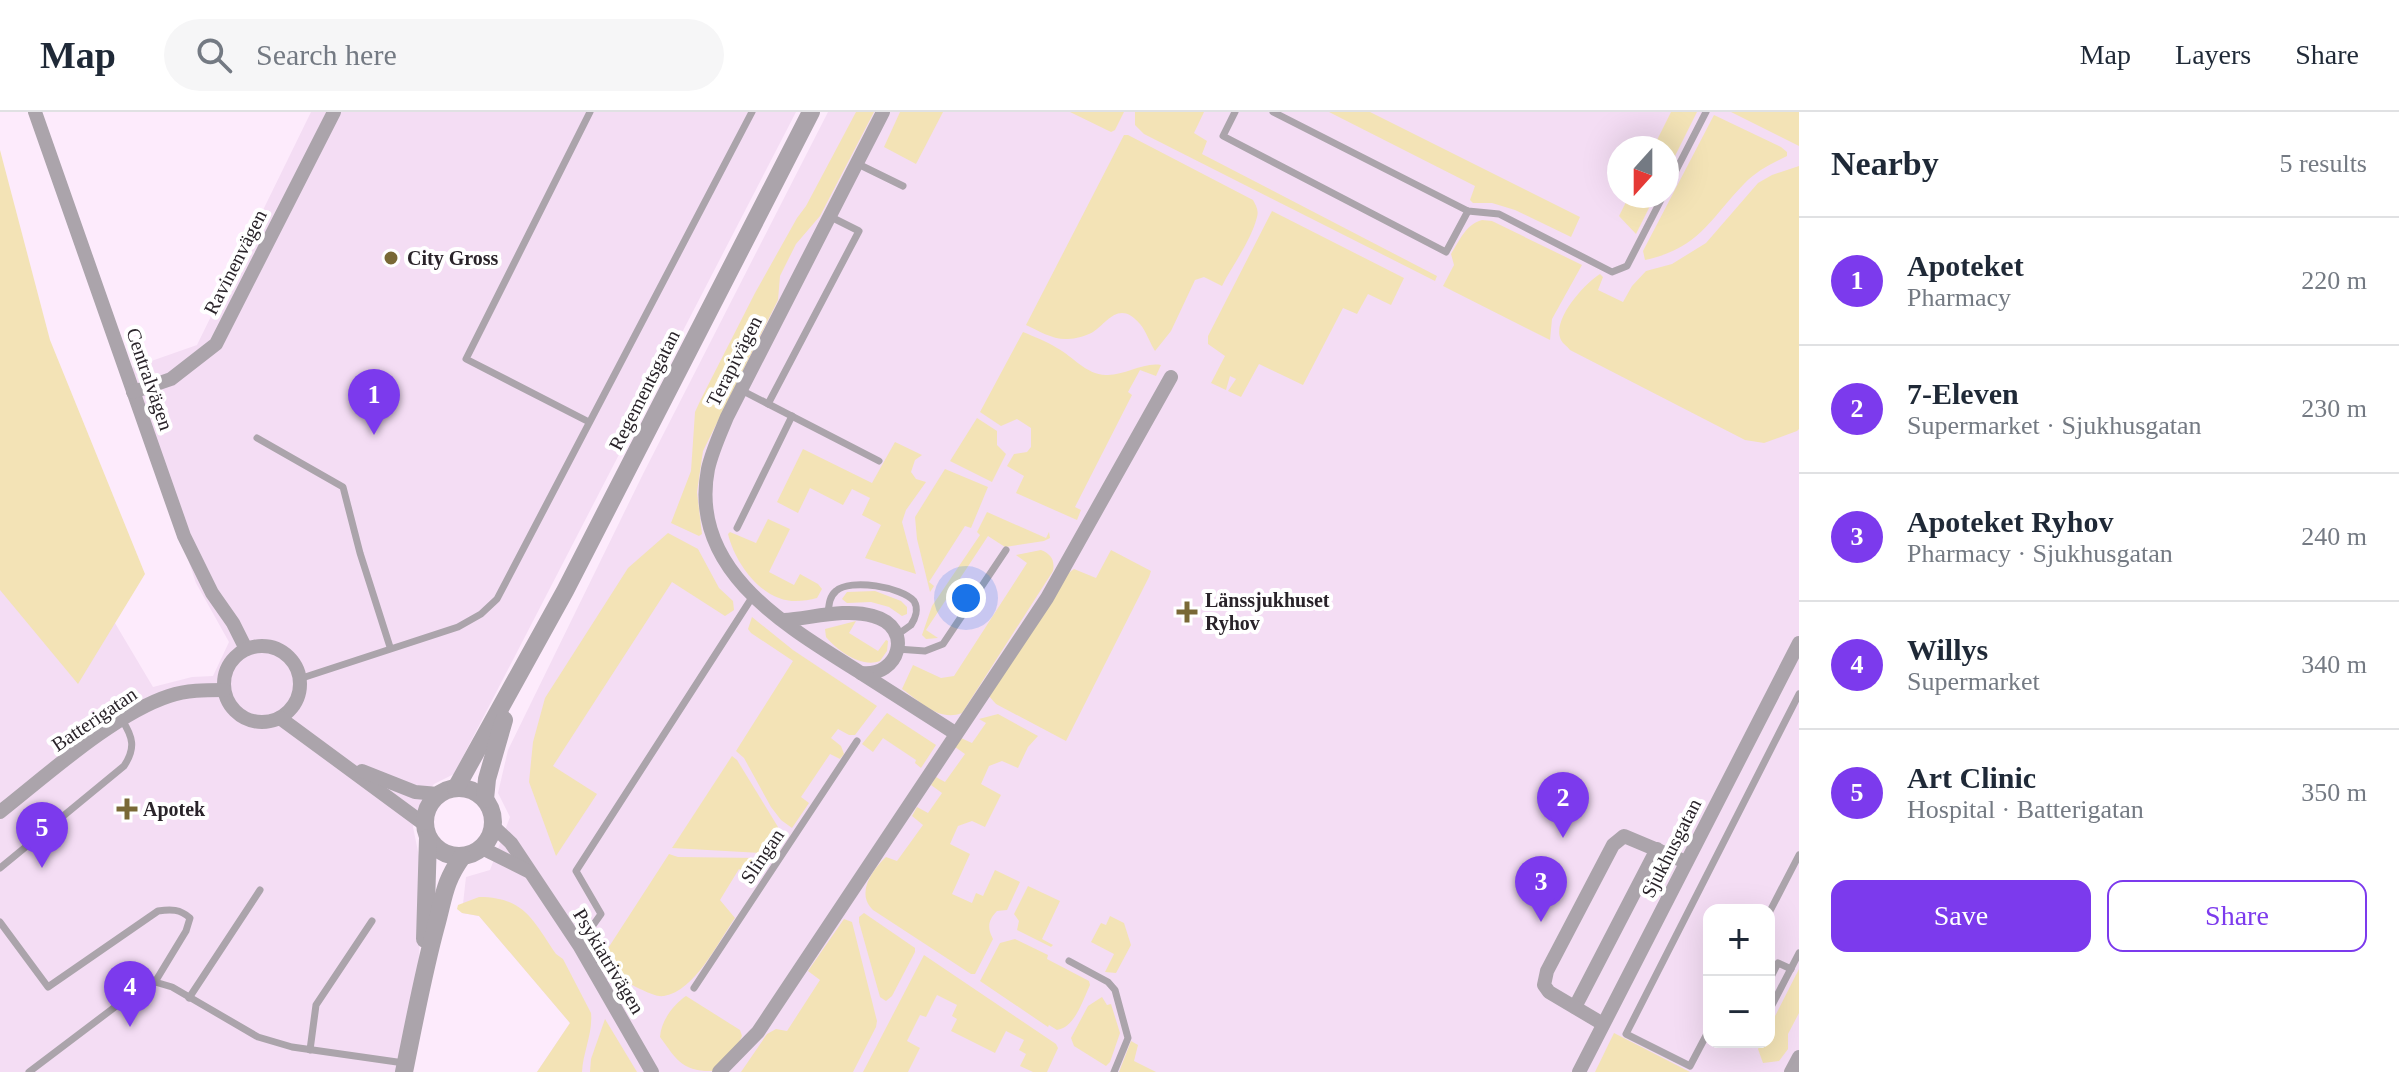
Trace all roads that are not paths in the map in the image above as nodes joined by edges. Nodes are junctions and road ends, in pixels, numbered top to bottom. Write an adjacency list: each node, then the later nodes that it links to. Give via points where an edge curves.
1 (35, 112): 18 (street, Centralvägen)
2 (334, 112): 18 (street, Ravinenvägen, via 216,344 171,379)
3 (590, 112): 21 (lane, via 466,359)
4 (752, 112): 21 (lane)
5 (811, 112): 35 (street, Regementsgatan)
6 (883, 112): 10 (street, Terapivägen)
7 (1235, 112): 14 (lane, via 1223,136 1446,252)
8 (1273, 112): 14 (lane)
9 (1706, 112): 11 (lane)
10 (856, 163): 12 (lane); 15 (street, Terapivägen)
11 (1679, 165)
12 (903, 186)
13 (1657, 208): 14 (lane, via 1627,266 1612,272 1499,214)
14 (1468, 211)
15 (829, 216): 17 (street, Terapivägen); 19 (lane, via 859,231)
16 (1171, 377): 40 (street, via 1047,598)
17 (741, 390): 19 (lane); 26 (street, Terapivägen, via 707,472 708,513 719,554)
18 (133, 392): 32 (street, Centralvägen, via 184,536)
19 (768, 404): 20 (lane)
20 (792, 416): 23 (lane); 24 (lane)
21 (589, 422): 31 (lane, via 497,599 458,627)
22 (257, 438): 31 (lane, via 343,487)
23 (879, 461)
24 (737, 528)
25 (1006, 550): 29 (lane, via 943,644 925,651)
26 (753, 596): 28 (street, Terapivägen); 60 (lane, via 576,871 601,914)
27 (827, 616): 28 (street); 29 (street, via 876,616 887,622); 29 (lane, via 829,601 839,588 853,584 905,595 916,609)
28 (784, 620): 33 (street, Terapivägen)
29 (897, 642): 33 (street, via 889,665 877,673)
30 (1799, 643): 53 (street, Sjukhusgatan)
31 (390, 647): 34 (lane)
32 (246, 649): 34 (street, via 280,651); 36 (street, via 228,666)
33 (861, 673): 40 (street, Terapivägen)
34 (299, 679): 38 (street, via 296,701)
35 (514, 686): 43 (street, Regementsgatan); 45 (street, Regementsgatan)
36 (224, 690): 38 (street, via 245,718); 39 (street, Batterigatan, via 170,696)
37 (1799, 694): 72 (lane, via 1626,1034 1690,1066)
38 (280, 718): 42 (street)
39 (122, 720): 46 (street, Batterigatan); 54 (lane, via 133,746 124,766)
40 (955, 733): 78 (street, via 758,1032)
41 (857, 741): 67 (lane, Slingan)
42 (339, 761): 44 (street, via 399,786); 48 (street)
43 (456, 788): 44 (street); 45 (street)
44 (438, 794): 48 (street, via 425,813)
45 (485, 799): 47 (street)
46 (0, 812)
47 (493, 826): 49 (street); 55 (street, Psykiatrivägen)
48 (426, 831): 52 (street, via 442,852); 63 (street)
49 (482, 848): 52 (street); 55 (street, Psykiatrivägen)
50 (1657, 849): 53 (street); 70 (street); 70 (street, via 1624,836 1613,845 1547,971 1544,985 1549,992)
51 (1799, 855): 57 (lane)
52 (462, 857): 63 (street, via 447,878)
53 (1686, 862): 71 (street, Sjukhusgatan)
54 (0, 868)
55 (530, 872): 60 (street, Psykiatrivägen)
56 (260, 890): 68 (lane)
57 (1774, 904)
58 (372, 921): 73 (lane, via 316,1005)
59 (0, 922): 66 (lane, via 48,987 158,911 185,914 190,918 186,931)
60 (579, 945): 77 (street, Psykiatrivägen)
61 (1799, 953): 64 (lane)
62 (1069, 961): 79 (lane, via 1115,990 1128,1038)
63 (425, 967): 75 (street)
64 (1791, 969): 65 (lane, via 1778,963); 69 (lane)
65 (1772, 976)
66 (155, 982): 68 (lane); 76 (lane)
67 (694, 988)
68 (189, 998): 73 (lane, via 258,1037)
69 (1775, 999)
70 (1575, 1007): 71 (street)
71 (1603, 1024): 80 (street, Sjukhusgatan)
72 (1703, 1041)
73 (310, 1050): 75 (lane)
74 (1799, 1057): 81 (street)
75 (405, 1067)
76 (29, 1072)
77 (652, 1072)
78 (719, 1072)
79 (1114, 1072)
80 (1579, 1072)
81 (1791, 1072)

